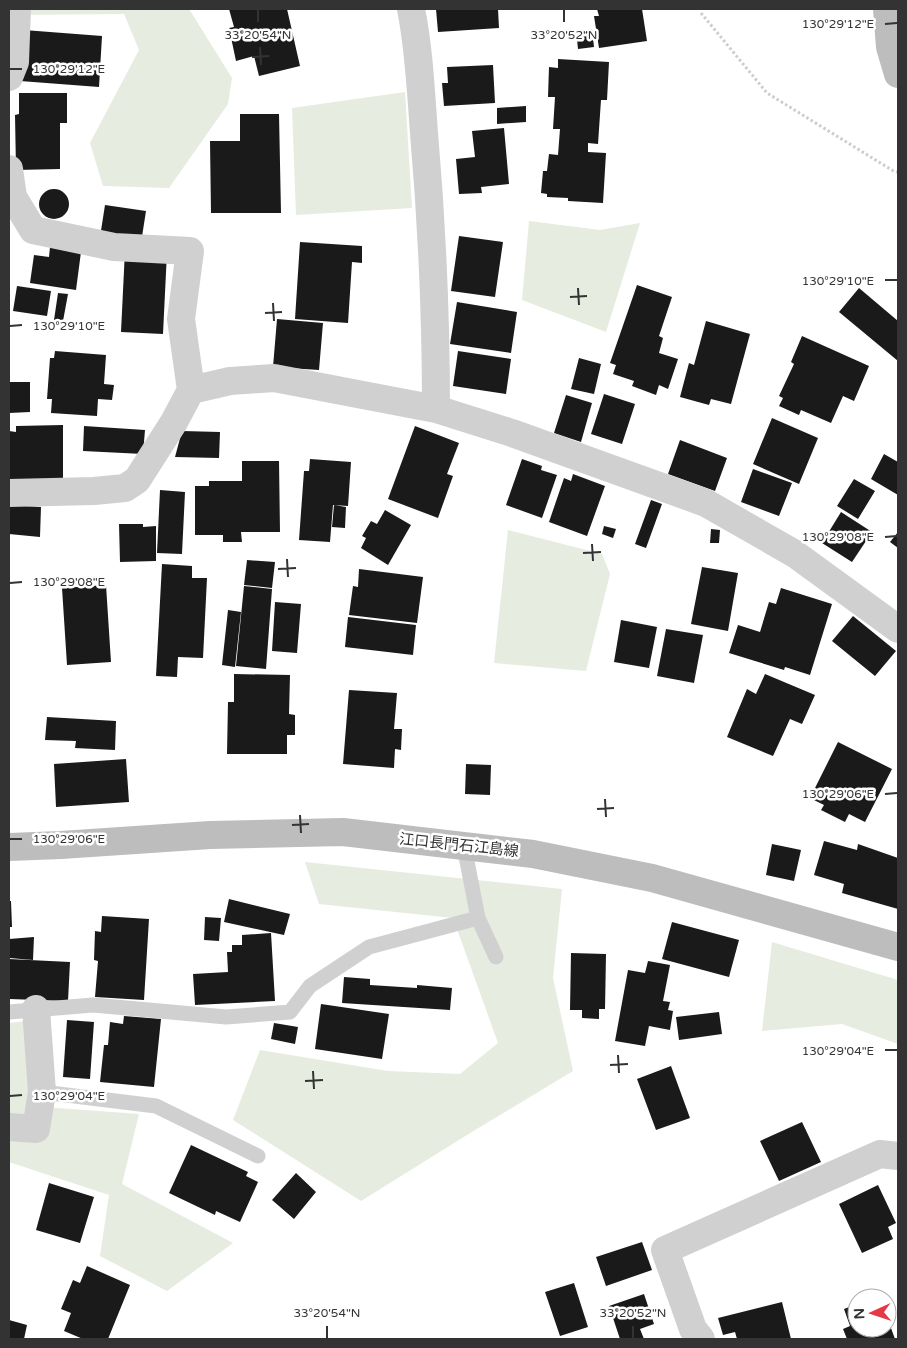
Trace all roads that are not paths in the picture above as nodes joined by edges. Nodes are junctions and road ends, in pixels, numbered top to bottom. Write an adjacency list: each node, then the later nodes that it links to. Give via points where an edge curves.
1 (17, 9): 5 (street, via 15,62)
2 (411, 9): 8 (street, via 432,222)
3 (887, 9): 4 (main road, via 890,47)
4 (898, 74)
5 (9, 77)
6 (9, 169): 7 (street, via 14,198 33,230 114,247 190,251 181,318)
7 (192, 390): 8 (street, via 230,381 274,378); 9 (street, via 137,480 125,488)
8 (436, 409): 10 (street, via 584,457 706,503 795,554)
9 (9, 493)
10 (898, 629)
11 (464, 846): 12 (main road, 江口長門石江島線, via 344,832 210,835); 13 (lane); 14 (main road, 江口長門石江島線, via 534,854 652,878)
12 (9, 847)
13 (478, 918): 15 (lane); 16 (lane, via 369,947 310,986 290,1012 226,1017 93,1005)
14 (898, 947)
15 (496, 957)
16 (36, 1009): 17 (lane); 18 (street)
17 (9, 1012)
18 (42, 1092): 19 (street, via 36,1129); 20 (lane, via 156,1106)
19 (9, 1127)
20 (258, 1156)
21 (898, 1156): 22 (street, via 880,1154 665,1250 693,1329)
22 (701, 1339)

